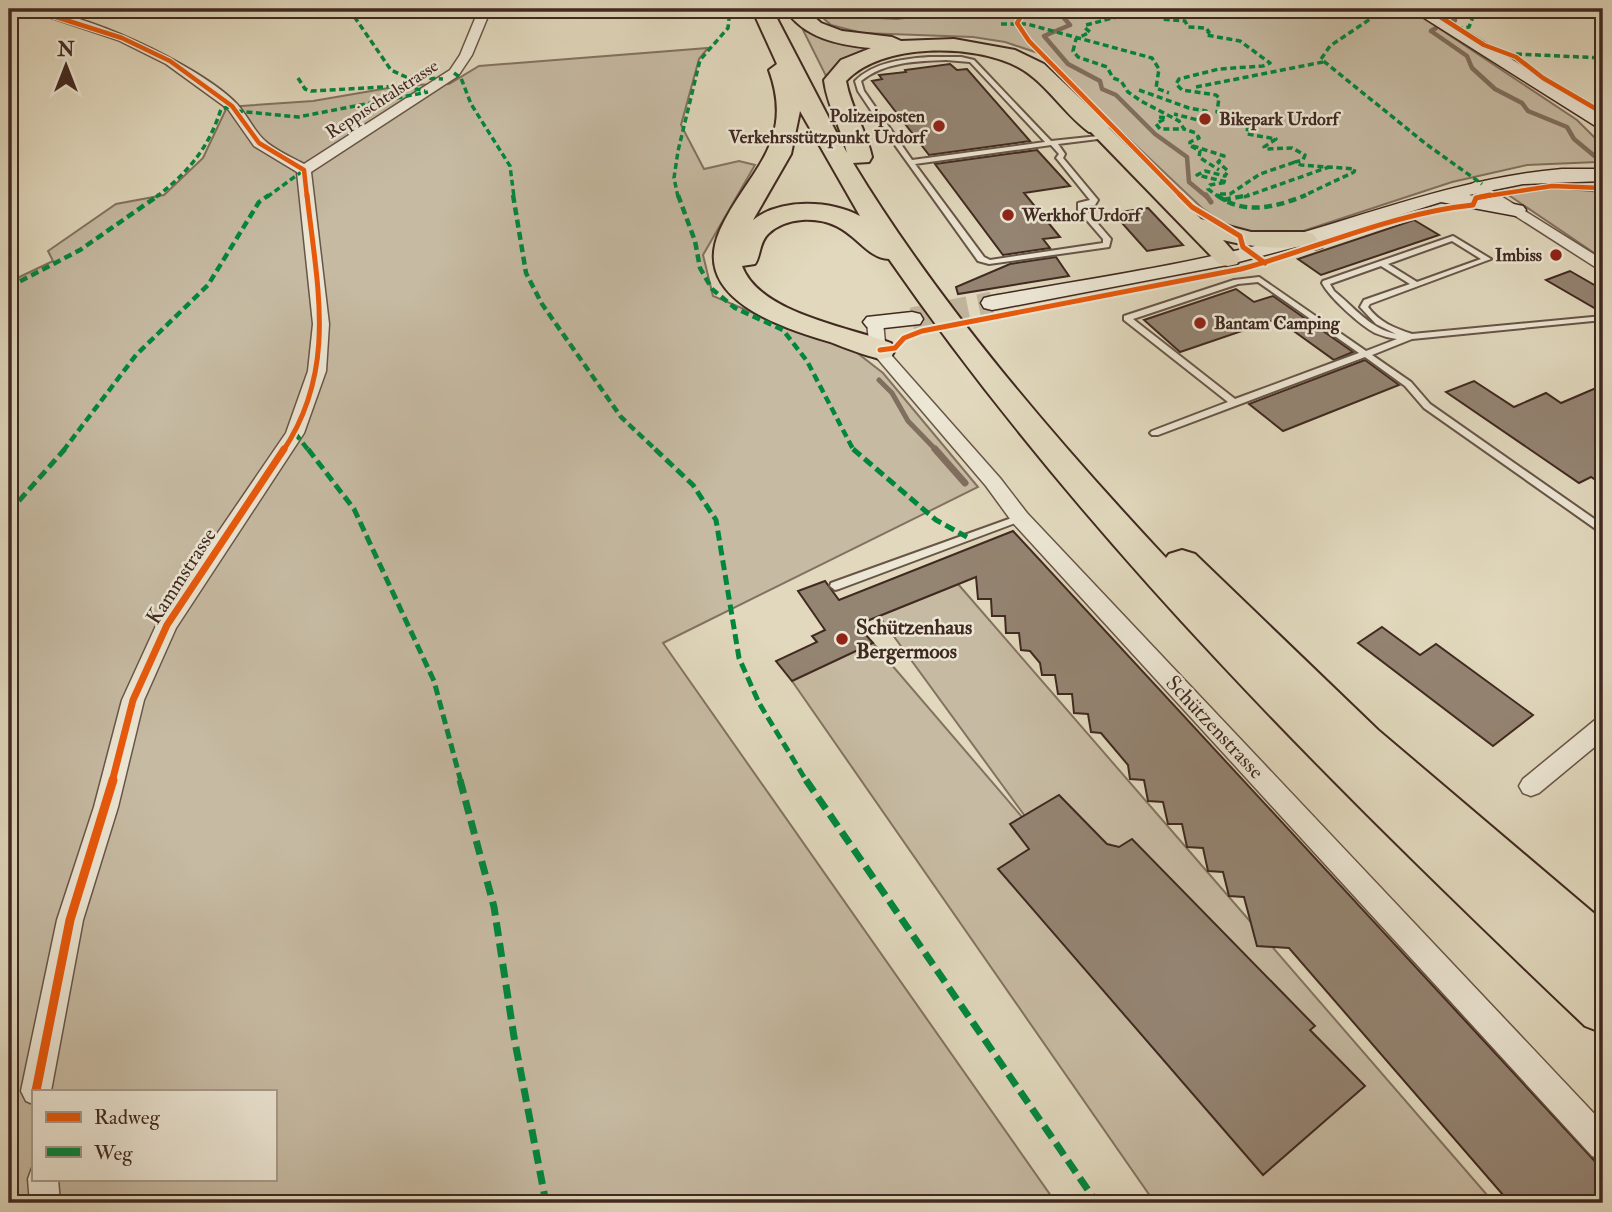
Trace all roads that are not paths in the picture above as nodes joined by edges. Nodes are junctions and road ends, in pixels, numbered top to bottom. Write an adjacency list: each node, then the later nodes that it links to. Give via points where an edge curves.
1 (31, 9): 12 (street, via 122,38 170,61 232,106 259,143)
2 (485, 9): 12 (street, Reppischtalstrasse, via 454,73)
3 (795, 9): 6 (highway, via 807,23 825,32)
4 (1419, 9): 7 (main road)
5 (772, 16): 10 (highway); 22 (highway, via 821,128); 27 (highway, via 770,46 787,94 788,127 774,166 732,230 726,254 732,277 761,305 785,316)
6 (899, 46): 8 (highway, via 955,46 1016,58 1037,70); 10 (highway, via 854,61 835,80)
7 (1603, 123)
8 (1101, 132): 9 (lane); 17 (main road)
9 (1051, 143): 11 (lane); 11 (lane, via 972,61 948,58 874,68 859,81 861,91); 11 (lane, via 1094,200 1081,205 1082,210 1107,239 1106,245 989,262 981,259)
10 (861, 162): 37 (highway, via 926,259 984,334 1176,556 1363,742)
11 (912, 162)
12 (304, 170): 39 (street, Kammstrasse, via 321,324 315,380 295,433 167,625 133,700 106,807 70,920)
13 (1599, 175): 14 (main road, via 1551,174)
14 (1477, 185): 15 (main road); 16 (street)
15 (1432, 197): 16 (main road); 18 (main road)
16 (1516, 210): 21 (street)
17 (1191, 222): 18 (main road, via 1252,241); 19 (main road)
18 (1311, 243): 19 (main road)
19 (1228, 259): 24 (main road)
20 (1382, 263): 23 (lane); 23 (lane, via 1453,238 1487,259); 28 (lane, via 1326,283 1376,332 1393,339)
21 (1603, 267)
22 (914, 275): 27 (highway, via 859,227 830,214 784,215 769,220 750,236 745,257 748,268 769,293); 38 (highway, via 1061,463 1184,603 1340,761)
23 (1415, 284): 28 (lane, via 1364,307 1386,329)
24 (992, 303)
25 (1603, 318): 28 (lane)
26 (912, 319): 27 (main road)
27 (878, 336): 32 (street, Schützenstrasse)
28 (1411, 337): 29 (lane)
29 (1367, 355): 30 (lane); 30 (lane, via 1259,279 1127,318); 33 (lane, via 1408,384 1427,406)
30 (1234, 403): 31 (lane)
31 (1155, 433)
32 (1020, 518): 34 (lane); 40 (street, Schützenstrasse)
33 (1603, 530)
34 (835, 586)
35 (1603, 727): 36 (street)
36 (1531, 786)
37 (1603, 953)
38 (1603, 1008)
39 (36, 1090)
40 (1603, 1145)
41 (43, 1180): 42 (street)
42 (45, 1203)

